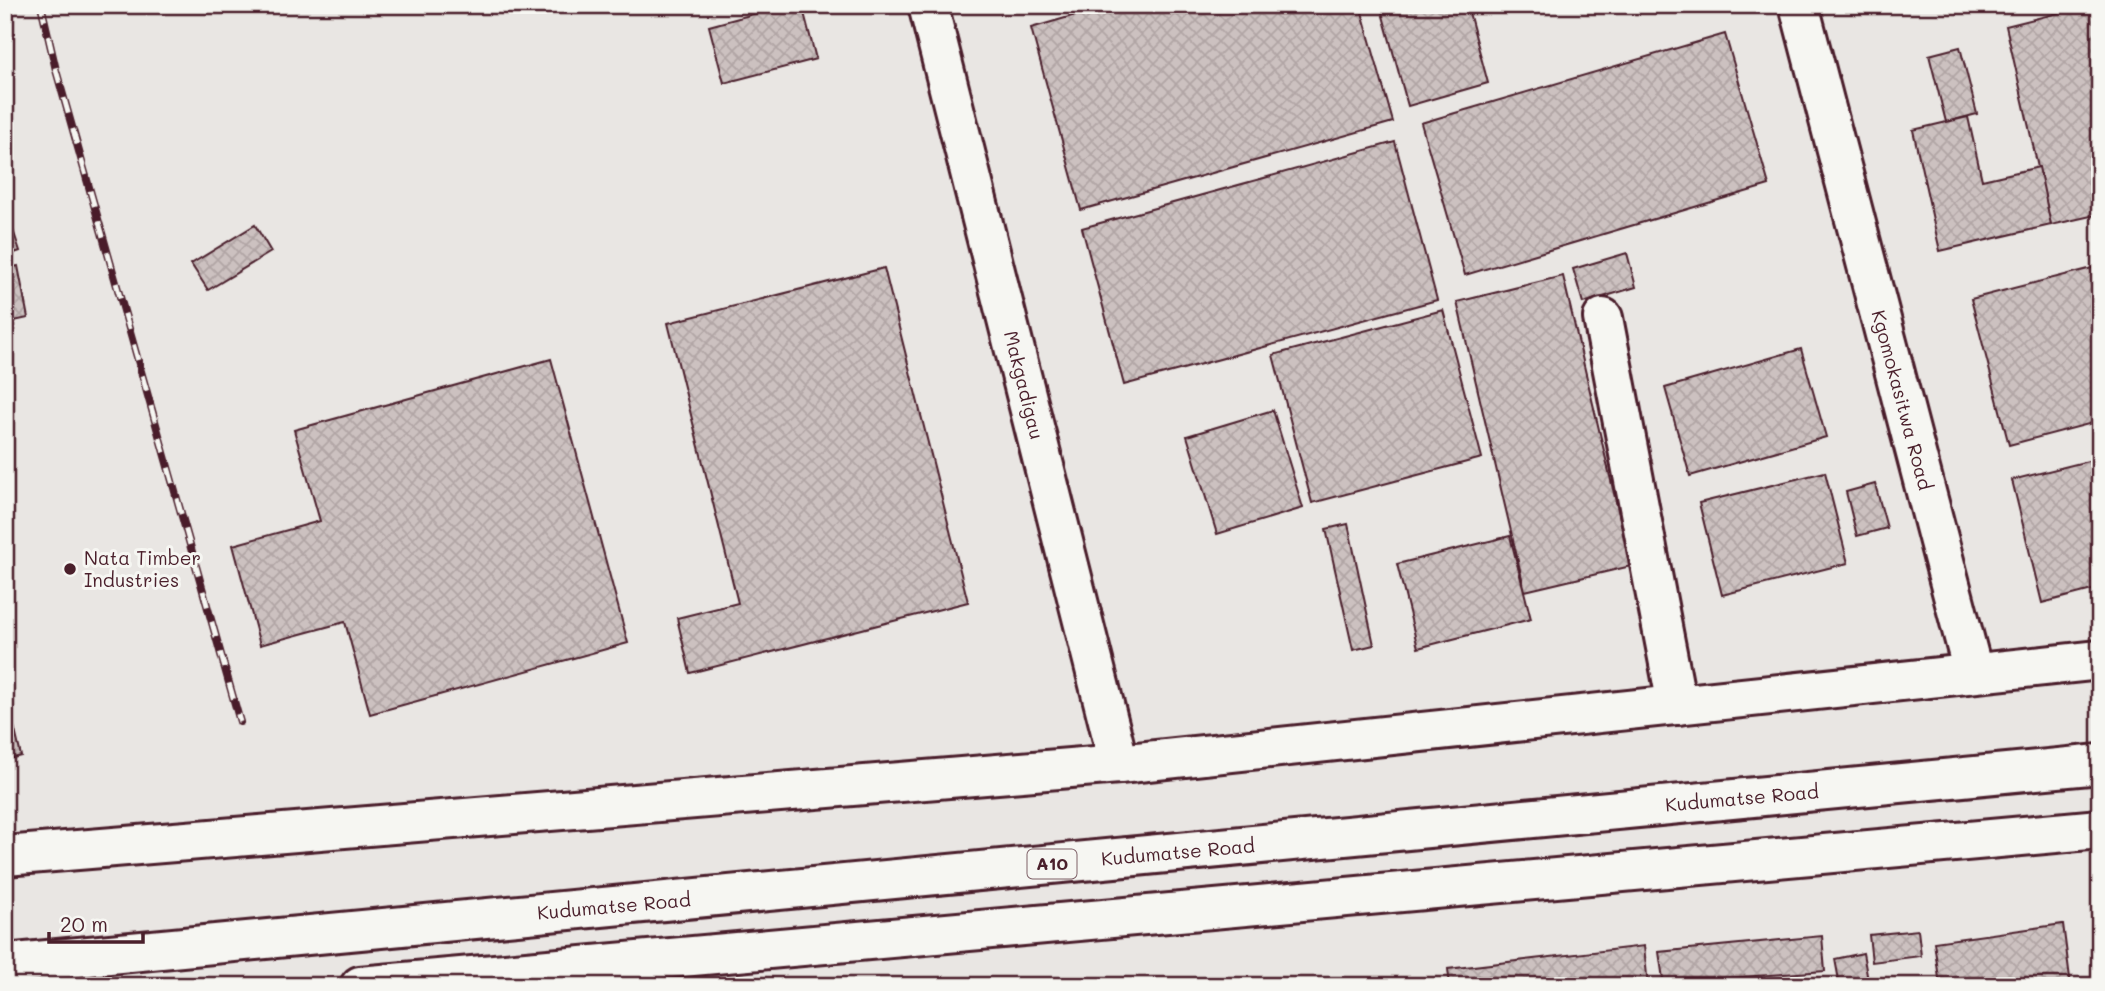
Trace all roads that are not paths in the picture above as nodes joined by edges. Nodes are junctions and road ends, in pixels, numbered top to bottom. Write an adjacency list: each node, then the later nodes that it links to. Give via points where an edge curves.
1 (928, 5): 7 (main road, Makgadigau)
2 (1799, 5): 5 (main road, Kgomokasitwa Road)
3 (1603, 318): 6 (main road)
4 (2100, 660): 5 (main road)
5 (1973, 672): 6 (main road)
6 (1677, 705): 7 (main road)
7 (1119, 764): 10 (main road)
8 (2100, 764): 11 (main road, Kudumatse Road / A10)
9 (2100, 828): 12 (main road)
10 (5, 856)
11 (5, 964)
12 (360, 986)

